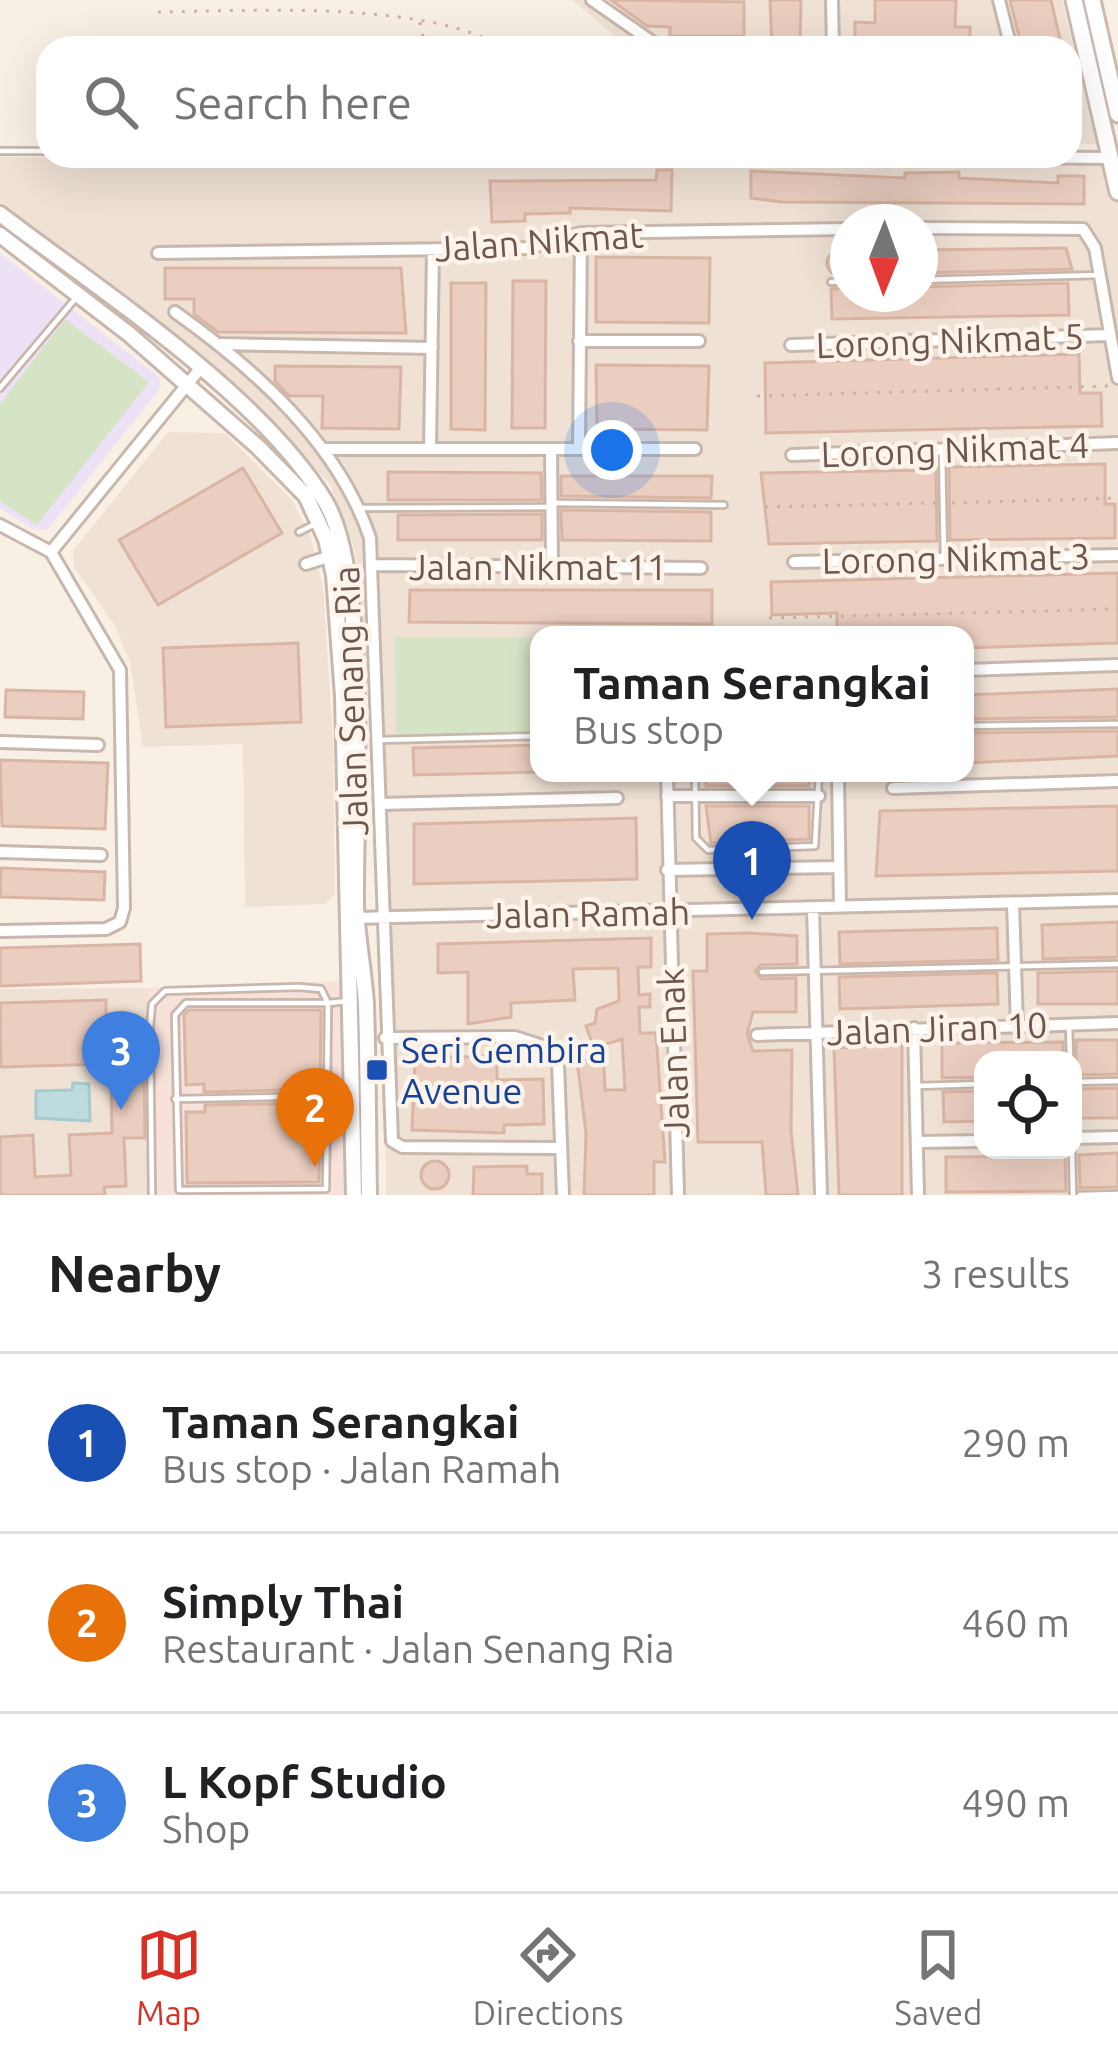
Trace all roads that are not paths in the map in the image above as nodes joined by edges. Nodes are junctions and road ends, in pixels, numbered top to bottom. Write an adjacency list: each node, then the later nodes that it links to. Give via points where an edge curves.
1 (592, 0): 6 (street)
2 (832, 0): 7 (street)
3 (999, 0): 8 (street)
4 (1074, 0): 13 (main road)
5 (1092, 0): 9 (main road)
6 (644, 36)
7 (832, 36)
8 (1008, 36)
9 (1118, 114)
10 (0, 151): 11 (lane)
11 (36, 151)
12 (1082, 158): 13 (street)
13 (1112, 158): 14 (main road)
14 (1118, 192)
15 (0, 214): 32 (street, Jalan Senang Ria)
16 (938, 228): 22 (street, via 1072,226 1091,236)
17 (830, 229): 18 (street, Jalan Nikmat)
18 (581, 233): 20 (street, Jalan Nikmat, via 528,248); 27 (street)
19 (0, 235): 24 (street, Jalan Senang Ria)
20 (433, 250): 21 (street, Jalan Nikmat); 31 (street)
21 (158, 253)
22 (1100, 275): 23 (lane); 26 (street)
23 (938, 280)
24 (79, 295): 34 (street, Jalan Senang Ria); 35 (lane)
25 (175, 312): 29 (street)
26 (1109, 335): 30 (street, Lorong Nikmat 5); 33 (street)
27 (579, 341): 28 (street); 40 (street)
28 (699, 341)
29 (220, 344): 31 (street); 39 (street)
30 (791, 345)
31 (431, 348): 37 (street)
32 (199, 370): 34 (street); 51 (street, Jalan Senang Ria, via 314,485)
33 (1113, 382)
34 (188, 385): 47 (street, Jalan Senang Ria, via 292,481); 50 (street)
35 (0, 388)
36 (1118, 443): 42 (street, Lorong Nikmat 4)
37 (430, 448): 38 (street); 39 (street)
38 (550, 448): 40 (street); 44 (street)
39 (326, 449): 46 (street)
40 (578, 449): 41 (street)
41 (695, 449)
42 (942, 449): 43 (street, Lorong Nikmat 4); 53 (lane)
43 (792, 455)
44 (551, 505): 45 (lane); 46 (lane); 57 (street)
45 (724, 505)
46 (360, 508): 56 (street)
47 (319, 522): 49 (lane); 51 (street, Jalan Senang Ria)
48 (0, 525): 50 (street)
49 (299, 532)
50 (51, 552): 89 (street, via 120,670 121,922)
51 (338, 554): 55 (street); 87 (street, Jalan Senang Ria, via 355,692)
52 (1118, 554): 53 (street, Lorong Nikmat 3)
53 (944, 559): 54 (street, Lorong Nikmat 3)
54 (794, 562)
55 (306, 564)
56 (375, 565): 57 (street, Jalan Nikmat 11); 64 (street)
57 (552, 566): 58 (street, Jalan Nikmat 11)
58 (701, 568)
59 (1118, 664): 60 (street)
60 (974, 670)
61 (1118, 724): 62 (lane)
62 (974, 726)
63 (530, 736): 64 (lane)
64 (379, 740): 77 (street)
65 (0, 742): 66 (street)
66 (98, 745)
67 (1118, 781): 72 (street)
68 (667, 782): 73 (street, Jalan Enak)
69 (695, 782): 74 (lane)
70 (819, 782): 75 (lane)
71 (838, 782): 80 (street)
72 (892, 788)
73 (667, 796): 74 (street); 81 (street, Jalan Enak)
74 (696, 796): 75 (street); 75 (lane, via 696,838 704,849 788,850 818,842)
75 (819, 796)
76 (617, 798): 77 (street)
77 (381, 804): 88 (street)
78 (0, 852): 79 (street)
79 (101, 855)
80 (839, 867): 81 (street); 84 (street)
81 (667, 870): 86 (street, Jalan Enak)
82 (1118, 900): 83 (street, Jalan Ramah)
83 (1013, 903): 84 (street, Jalan Ramah); 91 (street)
84 (840, 907): 85 (street, Jalan Ramah)
85 (814, 908): 86 (street, Jalan Ramah); 92 (street)
86 (668, 911): 88 (street, Jalan Ramah); 124 (street, Jalan Enak)
87 (351, 918): 88 (street, Jalan Ramah); 96 (street, Jalan Senang Ria); 97 (street, Jalan Senang Ria)
88 (383, 918): 105 (street)
89 (0, 931)
90 (1118, 964): 91 (lane)
91 (1015, 966): 92 (lane); 101 (street)
92 (815, 971): 93 (lane); 103 (street)
93 (762, 972)
94 (242, 988): 95 (lane); 98 (lane, via 316,988); 121 (lane, via 165,991 152,1004)
95 (242, 997)
96 (348, 1001): 97 (lane); 98 (lane); 122 (street, Jalan Senang Ria)
97 (366, 1001): 123 (street, Jalan Senang Ria)
98 (328, 1003): 111 (lane); 112 (lane, via 182,1004 175,1015)
99 (1118, 1023): 100 (street, Jalan Jiran 10)
100 (1069, 1024): 101 (street, Jalan Jiran 10); 106 (lane)
101 (1017, 1026): 102 (street, Jalan Jiran 10)
102 (914, 1028): 103 (street, Jalan Jiran 10); 110 (street)
103 (817, 1031): 104 (street, Jalan Jiran 10); 125 (street)
104 (757, 1035)
105 (385, 1038): 117 (street, via 515,1036 543,1044 558,1064); 117 (street, via 392,1141)
106 (1070, 1051)
107 (1118, 1081): 108 (lane)
108 (1082, 1082)
109 (974, 1084): 110 (lane)
110 (915, 1086): 116 (street)
111 (327, 1096): 112 (lane); 112 (lane, via 329,1181 317,1193 179,1190)
112 (175, 1099)
113 (1118, 1137): 114 (street)
114 (1082, 1138)
115 (974, 1141): 116 (street)
116 (916, 1142): 126 (street)
117 (560, 1148): 119 (street)
118 (1073, 1159): 127 (lane)
119 (563, 1194)
120 (1118, 1194): 127 (lane)
121 (152, 1195)
122 (354, 1195)
123 (369, 1195)
124 (678, 1195)
125 (820, 1195)
126 (918, 1195)
127 (1077, 1195)

